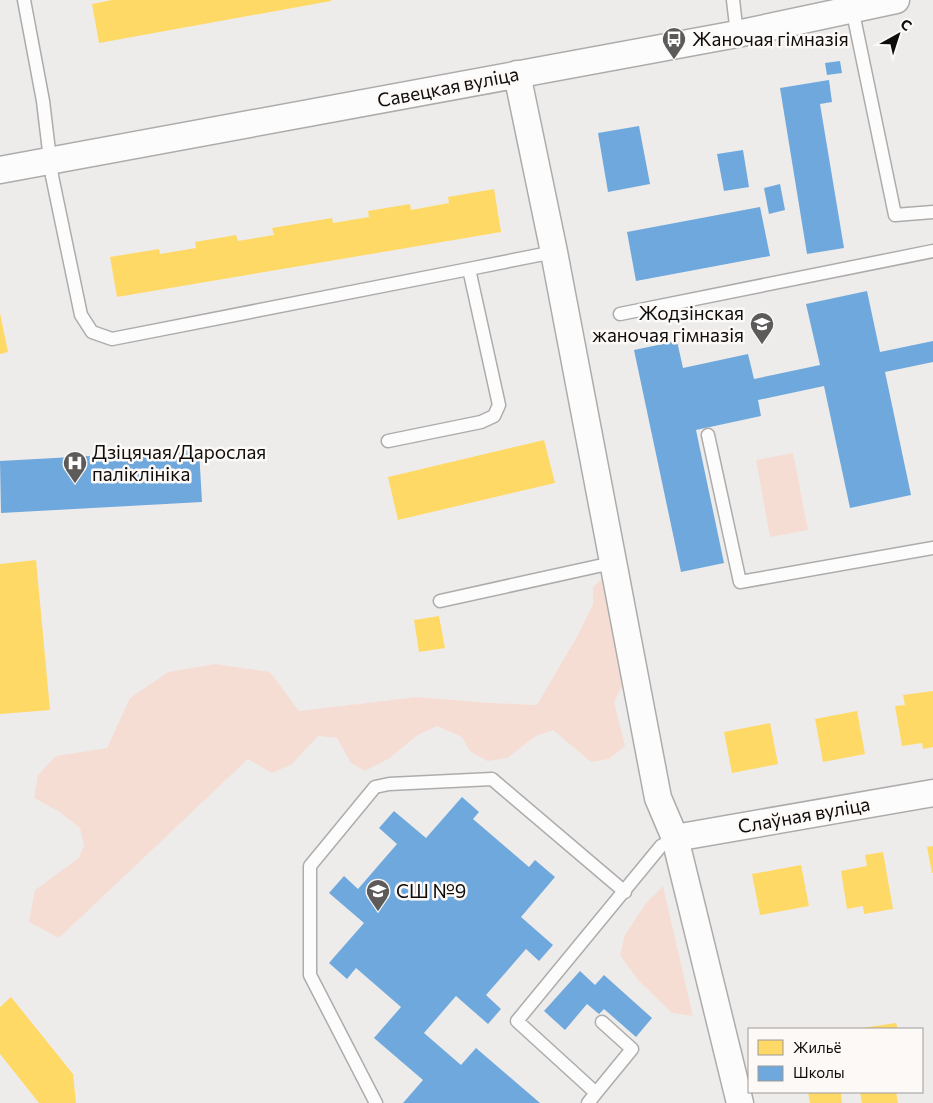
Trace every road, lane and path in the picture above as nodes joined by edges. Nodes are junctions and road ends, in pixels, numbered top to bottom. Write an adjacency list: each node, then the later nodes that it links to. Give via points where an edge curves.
1 (24, 0): 7 (lane)
2 (732, 0): 5 (lane)
3 (896, 0): 4 (street, Савецкая вуліца)
4 (852, 8): 5 (street, Савецкая вуліца); 9 (lane, via 895,216)
5 (737, 34): 6 (street, Савецкая вуліца)
6 (517, 74): 7 (street, Савецкая вуліца); 11 (street)
7 (51, 161): 8 (street, Савецкая вуліца); 12 (lane, via 81,315 92,332 112,340)
8 (0, 170)
9 (933, 212)
10 (933, 251): 13 (lane)
11 (554, 252): 12 (lane); 17 (street)
12 (469, 269): 15 (lane, via 499,405 494,416 481,422)
13 (620, 314)
14 (708, 435): 16 (lane, via 740,582)
15 (388, 441)
16 (933, 548)
17 (612, 563): 18 (lane); 20 (street, via 658,798)
18 (440, 601)
19 (933, 793): 20 (street, Слаўная вуліца)
20 (675, 838): 21 (lane, via 661,846); 25 (street)
21 (625, 892): 23 (lane, via 517,1021); 24 (lane, via 492,779 375,787 310,866 310,976)
22 (602, 1022): 23 (lane, via 632,1049)
23 (592, 1098)
24 (376, 1103)
25 (740, 1103)

